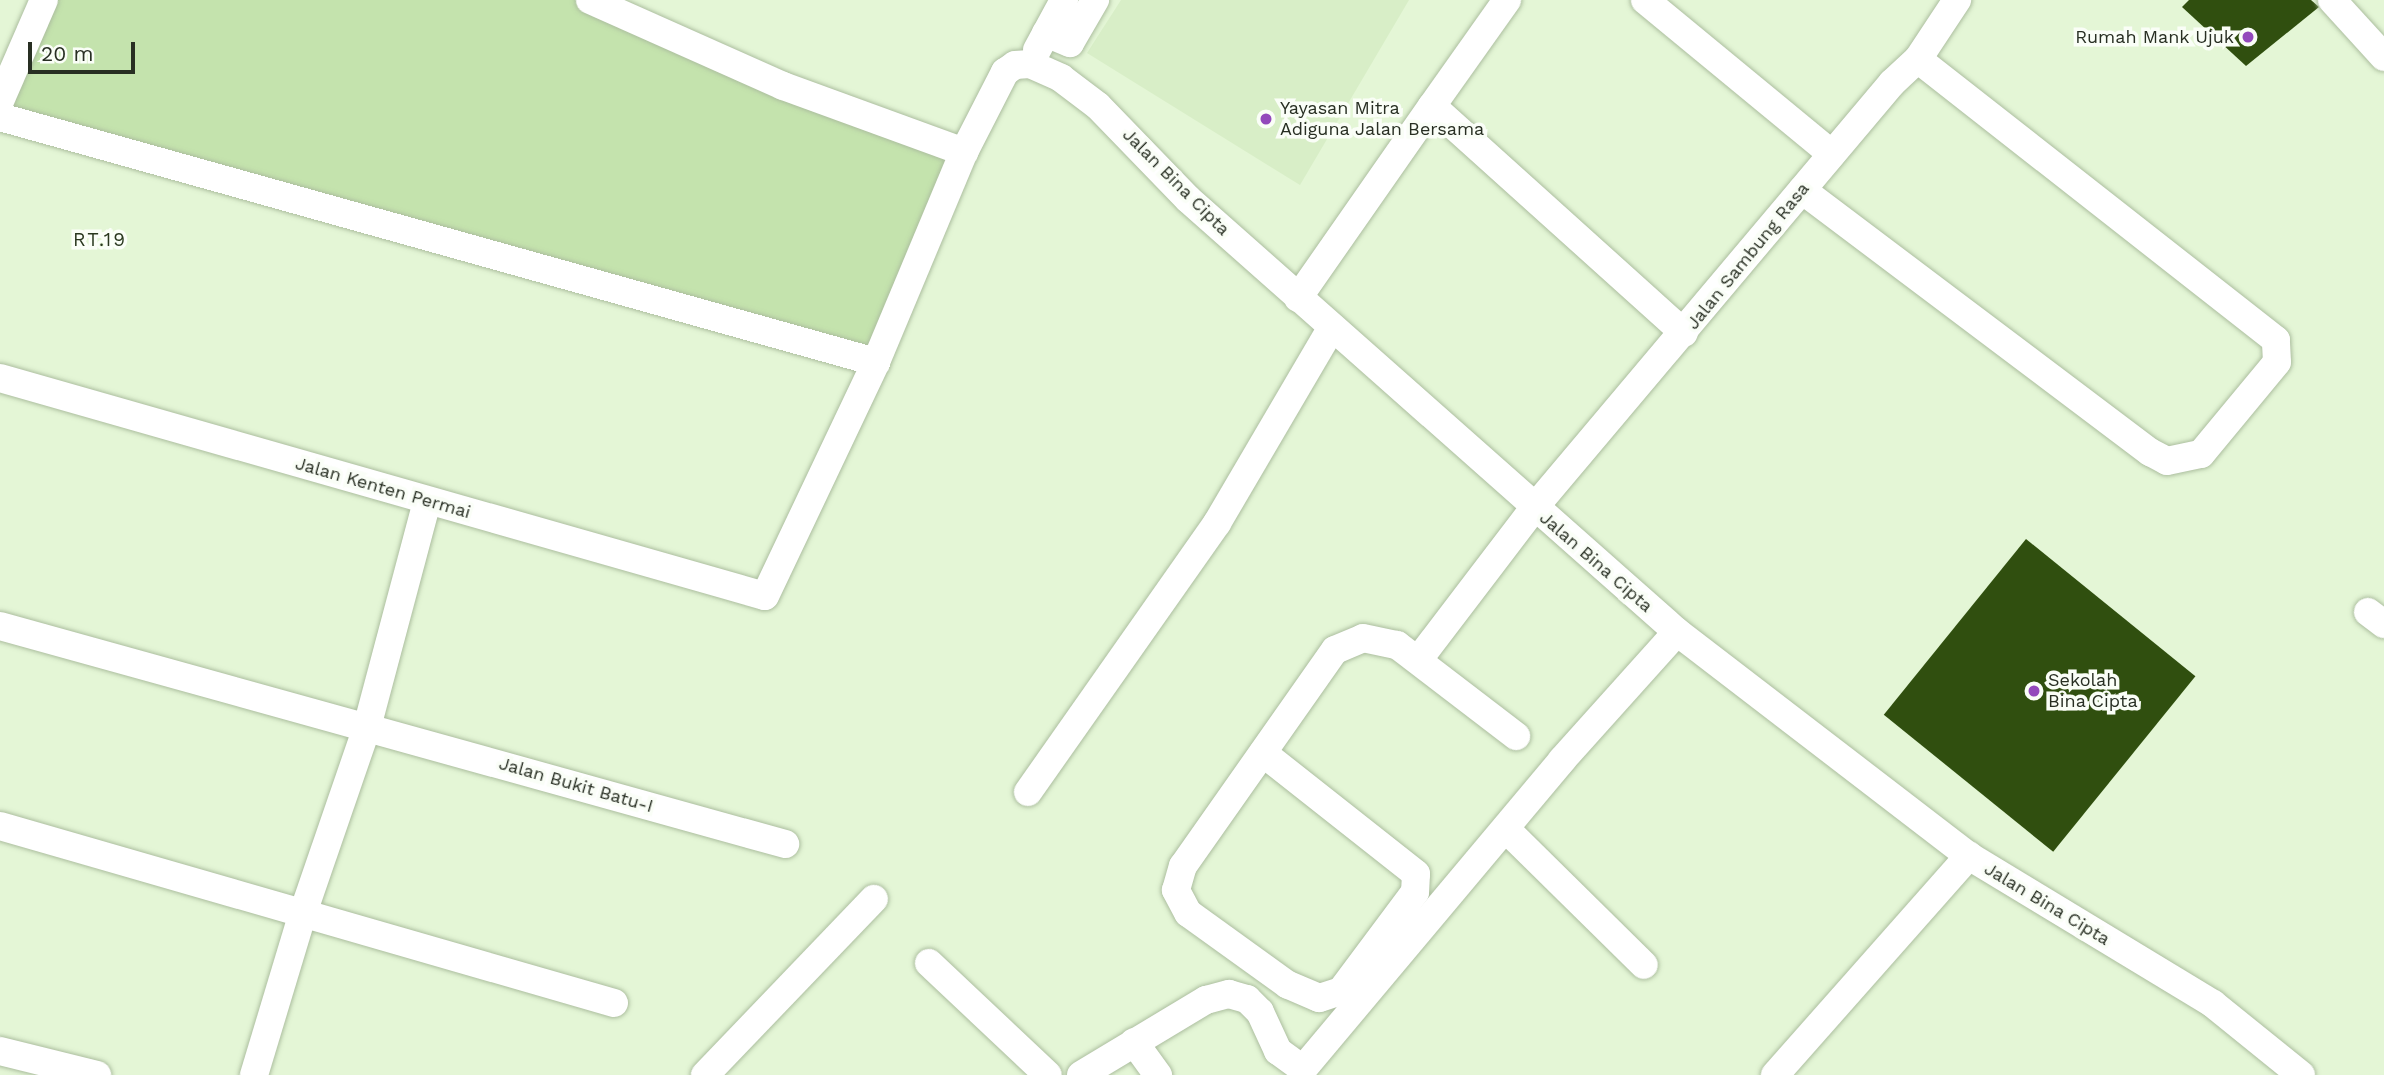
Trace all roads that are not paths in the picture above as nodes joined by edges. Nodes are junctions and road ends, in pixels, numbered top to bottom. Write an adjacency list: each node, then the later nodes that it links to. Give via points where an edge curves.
1 (44, 0): 13 (street)
2 (590, 0): 16 (street, via 783,86)
3 (1064, 0): 9 (street)
4 (1095, 0): 9 (street, via 1070,43)
5 (1507, 0): 14 (street)
6 (1646, 0): 17 (street)
7 (1957, 0): 11 (street, Jalan Sambung Rasa)
8 (2332, 0): 10 (street)
9 (1046, 33): 12 (street)
10 (2384, 57)
11 (1917, 59): 17 (street, Jalan Sambung Rasa); 18 (street, via 2276,340 2277,362 2201,454 2167,461 2150,452)
12 (1030, 64): 16 (street, via 1015,65 1005,72); 19 (street, Jalan Bina Cipta, via 1061,78 1098,106 1188,199)
13 (0, 101)
14 (1432, 106): 19 (street); 21 (street)
15 (0, 117): 22 (street)
16 (964, 152): 22 (street)
17 (1832, 154): 18 (street, Jalan Sambung Rasa)
18 (1802, 190): 21 (street, Jalan Sambung Rasa)
19 (1298, 298): 20 (street, Jalan Bina Cipta)
20 (1332, 327): 25 (street, Jalan Bina Cipta); 32 (street, via 1217,523)
21 (1684, 333): 25 (street, Jalan Sambung Rasa)
22 (876, 362): 24 (street, Jalan Kenten Permai, via 765,596)
23 (0, 379): 24 (street, Jalan Kenten Permai)
24 (427, 501): 29 (street)
25 (1534, 509): 27 (street, Jalan Bina Cipta); 28 (street, Jalan Sambung Rasa)
26 (0, 626): 29 (street, Jalan Bukit Batu-I)
27 (1676, 632): 34 (street, via 1562,760); 36 (street, Jalan Bina Cipta)
28 (1419, 659): 30 (street); 31 (street, via 1380,639 1348,642 1335,650)
29 (367, 727): 35 (street, Jalan Bukit Batu-I); 38 (street)
30 (1516, 736)
31 (1263, 753): 31 (street, via 1416,874 1415,892 1341,991 1319,998 1288,985 1188,913 1176,890 1183,866)
32 (1028, 792)
33 (0, 826): 38 (street)
34 (1507, 830): 40 (street); 44 (street)
35 (785, 844)
36 (1969, 856): 51 (street); 52 (street, Jalan Bina Cipta, via 2213,1004)
37 (874, 899): 47 (street)
38 (303, 913): 41 (street); 46 (street)
39 (929, 963): 48 (street)
40 (1644, 965)
41 (614, 1003)
42 (1134, 1042): 44 (street, via 1206,1000 1229,994 1247,999 1260,1012 1278,1051); 49 (street); 50 (street)
43 (0, 1051): 45 (street)
44 (1308, 1072)
45 (97, 1075)
46 (254, 1075)
47 (705, 1075)
48 (1048, 1075)
49 (1081, 1075)
50 (1158, 1075)
51 (1774, 1075)
52 (2301, 1075)

